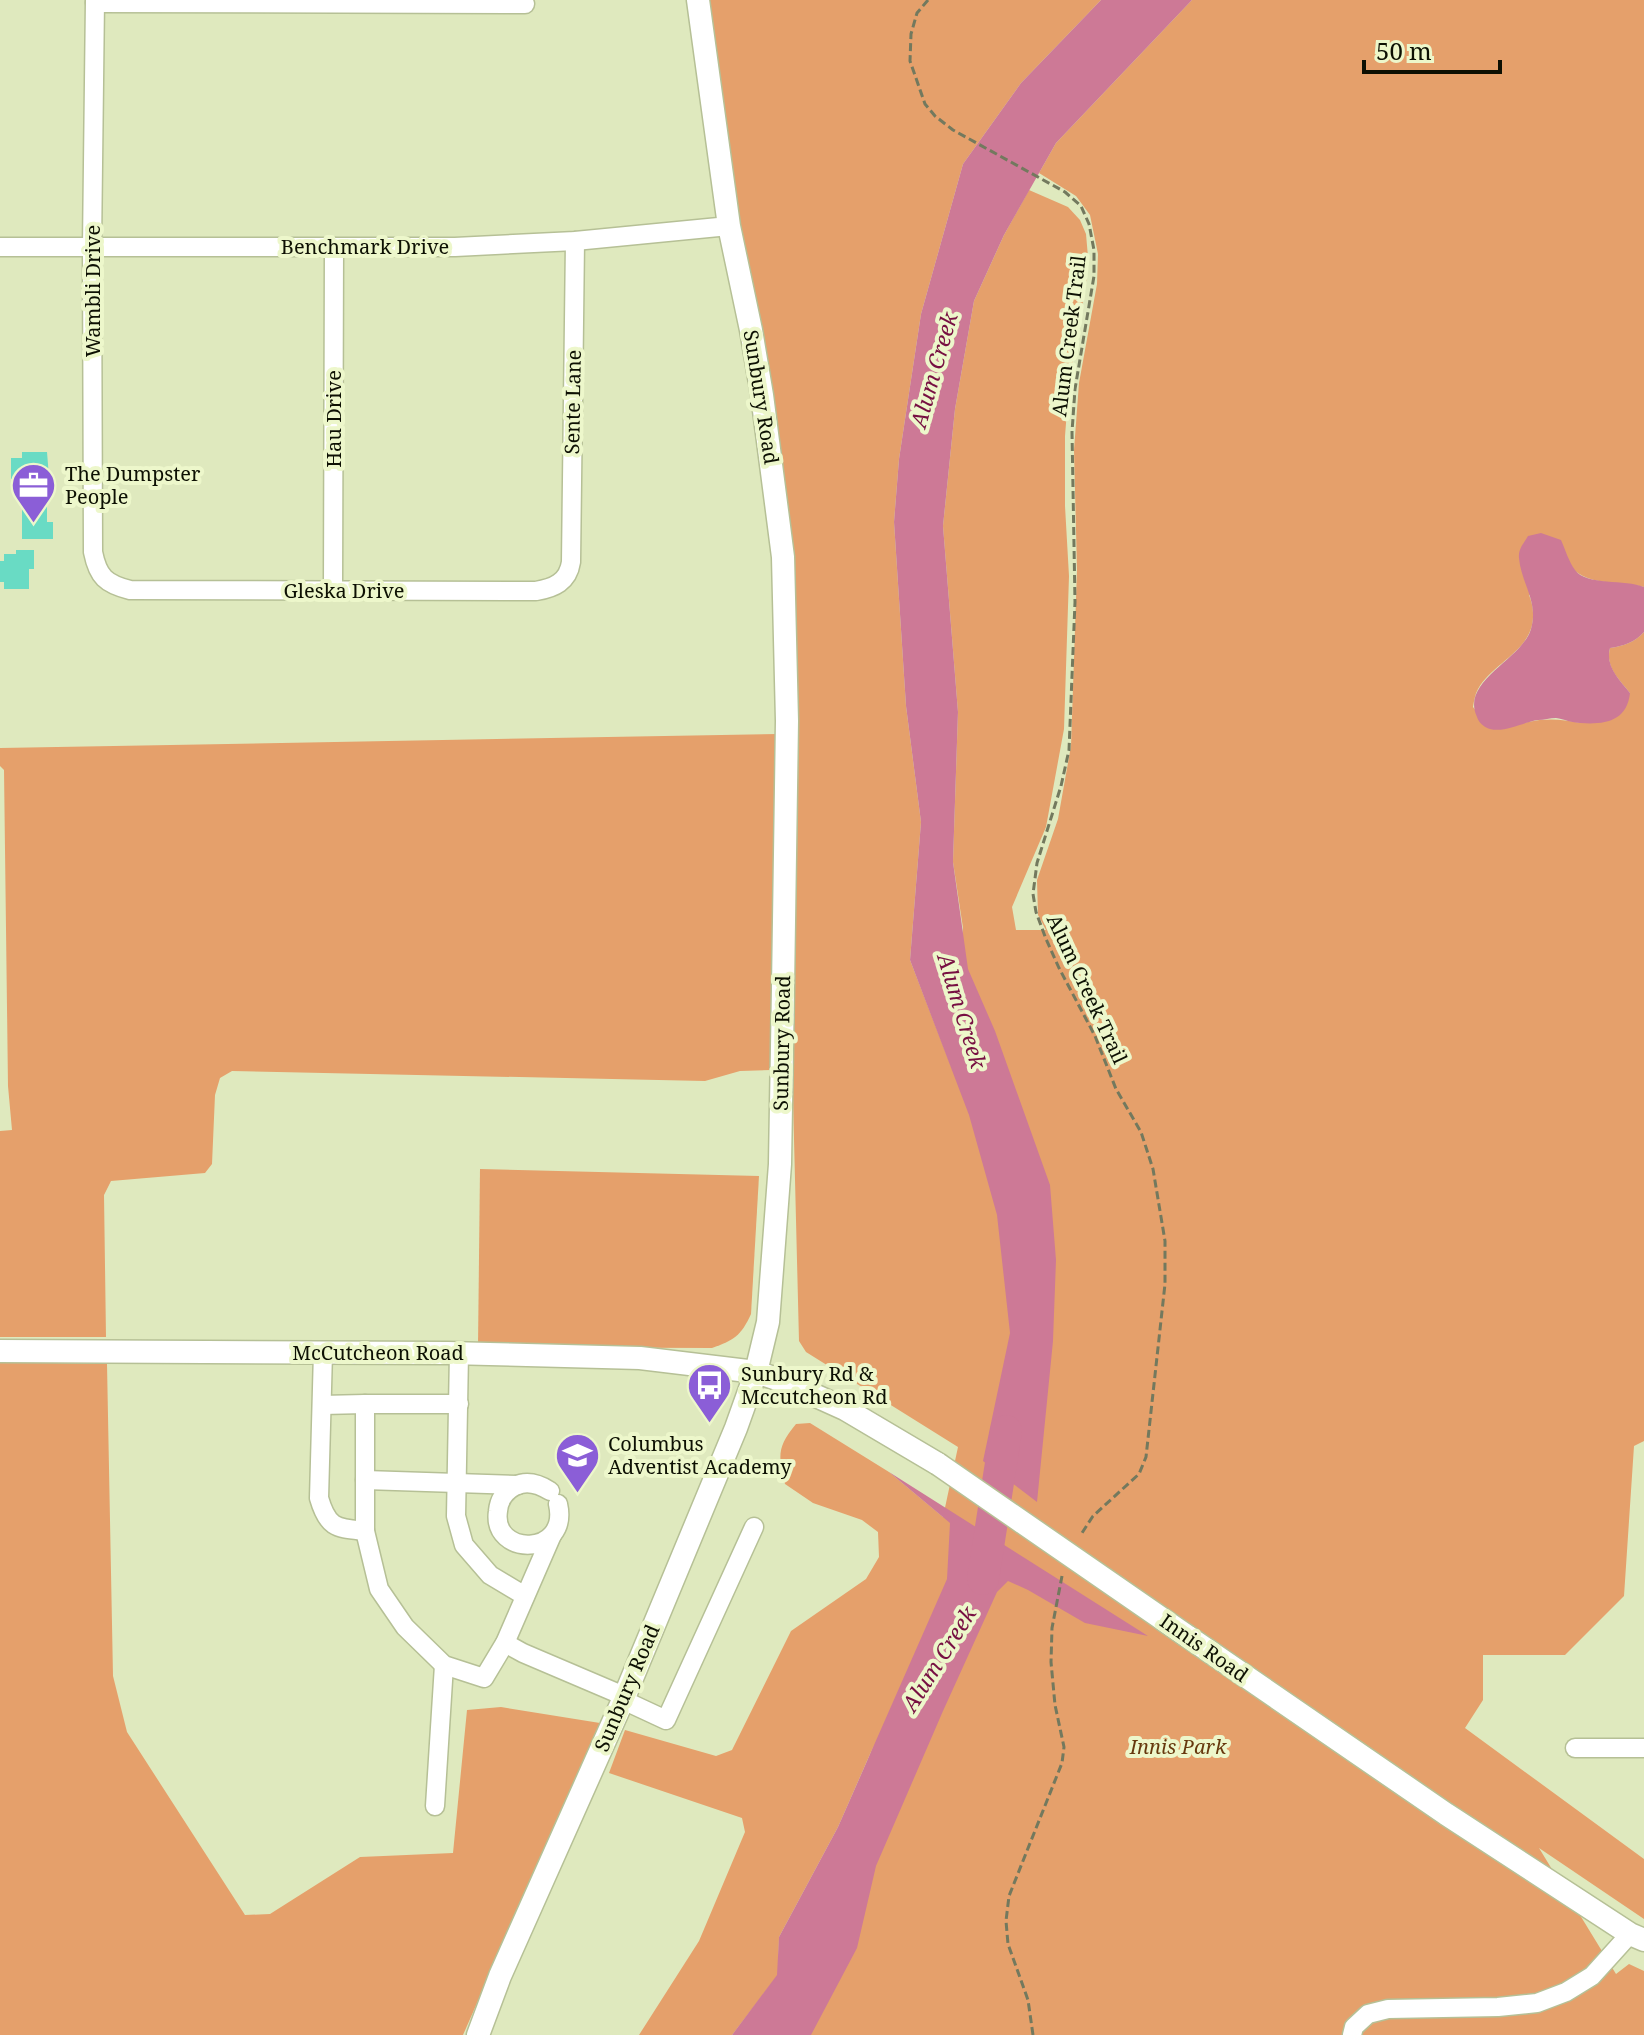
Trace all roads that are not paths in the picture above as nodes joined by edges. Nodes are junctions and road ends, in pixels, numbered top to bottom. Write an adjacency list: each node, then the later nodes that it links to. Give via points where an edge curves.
1 (698, 0): 4 (main road, Sunbury Road)
2 (95, 1): 3 (street); 6 (street, Wambli Drive)
3 (525, 4)
4 (729, 226): 5 (street, Benchmark Drive); 15 (main road, Sunbury Road, via 762,395 783,557 787,721 780,1164 768,1322)
5 (575, 241): 8 (street, Benchmark Drive); 9 (street, Sente Lane)
6 (92, 246): 7 (street, Benchmark Drive); 8 (street, Benchmark Drive); 10 (street, Wambli Drive, via 93,552)
7 (0, 247)
8 (334, 247): 11 (street, Hau Drive)
9 (571, 562): 11 (street, Gleska Drive, via 562,580 551,589 536,591)
10 (103, 579): 11 (street, Gleska Drive, via 130,590)
11 (333, 591)
12 (0, 1351): 13 (main road, McCutcheon Road)
13 (323, 1352): 14 (main road, McCutcheon Road); 18 (street)
14 (459, 1353): 15 (main road, McCutcheon Road, via 640,1358); 17 (street)
15 (756, 1372): 28 (main road, Sunbury Road); 32 (main road, Innis Road, bridge, via 805,1390 938,1464 1446,1814)
16 (365, 1404): 17 (street); 18 (street); 19 (street)
17 (459, 1404): 20 (street)
18 (322, 1405): 23 (street, via 319,1498 324,1513 337,1528)
19 (365, 1480): 20 (street); 23 (street)
20 (457, 1484): 21 (street); 25 (street, via 456,1516 464,1545 490,1575)
21 (518, 1485): 24 (street, via 538,1484 554,1498 560,1516); 24 (street, via 498,1507 500,1528 524,1546)
22 (754, 1527): 28 (street, via 666,1720)
23 (365, 1531): 27 (street, via 379,1589 405,1627)
24 (552, 1535): 25 (street)
25 (525, 1596): 26 (street)
26 (505, 1643): 27 (street, via 484,1678); 28 (street)
27 (444, 1665): 31 (street)
28 (624, 1698): 33 (main road, Sunbury Road)
29 (1575, 1748): 30 (street)
30 (1644, 1748)
31 (435, 1806)
32 (1637, 1937): 34 (street, via 1592,1976 1537,2003 1388,2009 1368,2014)
33 (478, 2035)
34 (1352, 2035)

